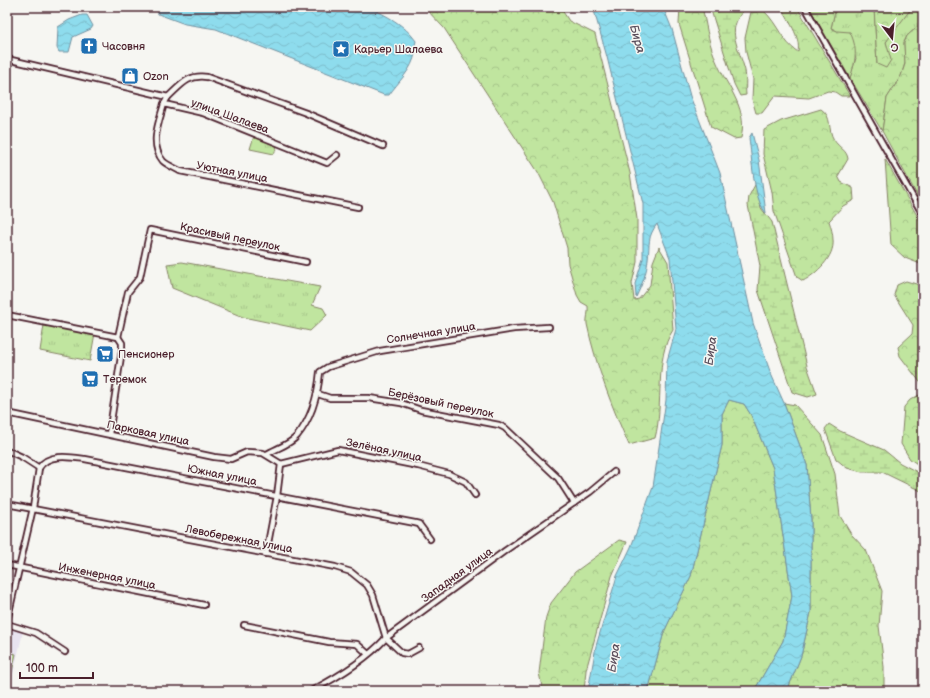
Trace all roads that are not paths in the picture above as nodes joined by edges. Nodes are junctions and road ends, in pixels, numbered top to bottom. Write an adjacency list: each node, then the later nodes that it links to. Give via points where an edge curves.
1 (805, 7): 8 (street)
2 (7, 60): 3 (street)
3 (168, 96): 4 (street); 5 (street, via 196,75 207,77 306,113)
4 (164, 104): 6 (street, улица Шалаева, via 203,113 327,163); 7 (street, Уютная улица, via 155,137 158,151 164,161 180,171)
5 (383, 146)
6 (337, 155)
7 (358, 207)
8 (923, 215)
9 (306, 262): 12 (street, Красивый переулок, via 150,230 140,277 128,292)
10 (7, 315): 12 (street)
11 (549, 327): 13 (street, Солнечная улица, via 507,330 380,351 328,367 320,372)
12 (118, 337): 15 (street, via 122,343 122,350)
13 (318, 394): 17 (street, via 296,437); 23 (street, Берёзовый переулок, via 330,398 369,398 401,403 421,410 499,425 558,478)
14 (7, 413): 15 (street, Парковая улица)
15 (109, 434): 17 (street, Парковая улица, via 231,459 247,452)
16 (11, 452): 19 (street)
17 (267, 454): 18 (street, Парковая улица)
18 (281, 464): 21 (street, Зелёная улица, via 338,450 449,474 466,482); 22 (street)
19 (39, 468): 22 (street, Южная улица, via 42,463 55,458 85,459); 25 (street)
20 (614, 472): 23 (street, Западная улица)
21 (475, 495)
22 (277, 496): 26 (street, Южная улица, via 419,524); 27 (street)
23 (574, 503): 33 (street, Западная улица)
24 (7, 504): 25 (street, Левобережная улица)
25 (33, 508): 27 (street, Левобережная улица); 29 (street)
26 (430, 539)
27 (266, 554): 33 (street, Левобережная улица, via 335,567 360,578 368,585 373,595)
28 (7, 565): 29 (street, Инженерная улица)
29 (20, 567): 30 (street, Инженерная улица); 31 (street)
30 (204, 605)
31 (7, 622): 35 (street, via 36,633)
32 (244, 625): 36 (street, via 330,642 357,644)
33 (386, 638): 34 (street, via 402,653 408,654); 36 (street, Западная улица)
34 (419, 648)
35 (65, 652)
36 (368, 654): 37 (street, Западная улица, via 327,683)
37 (311, 691)

